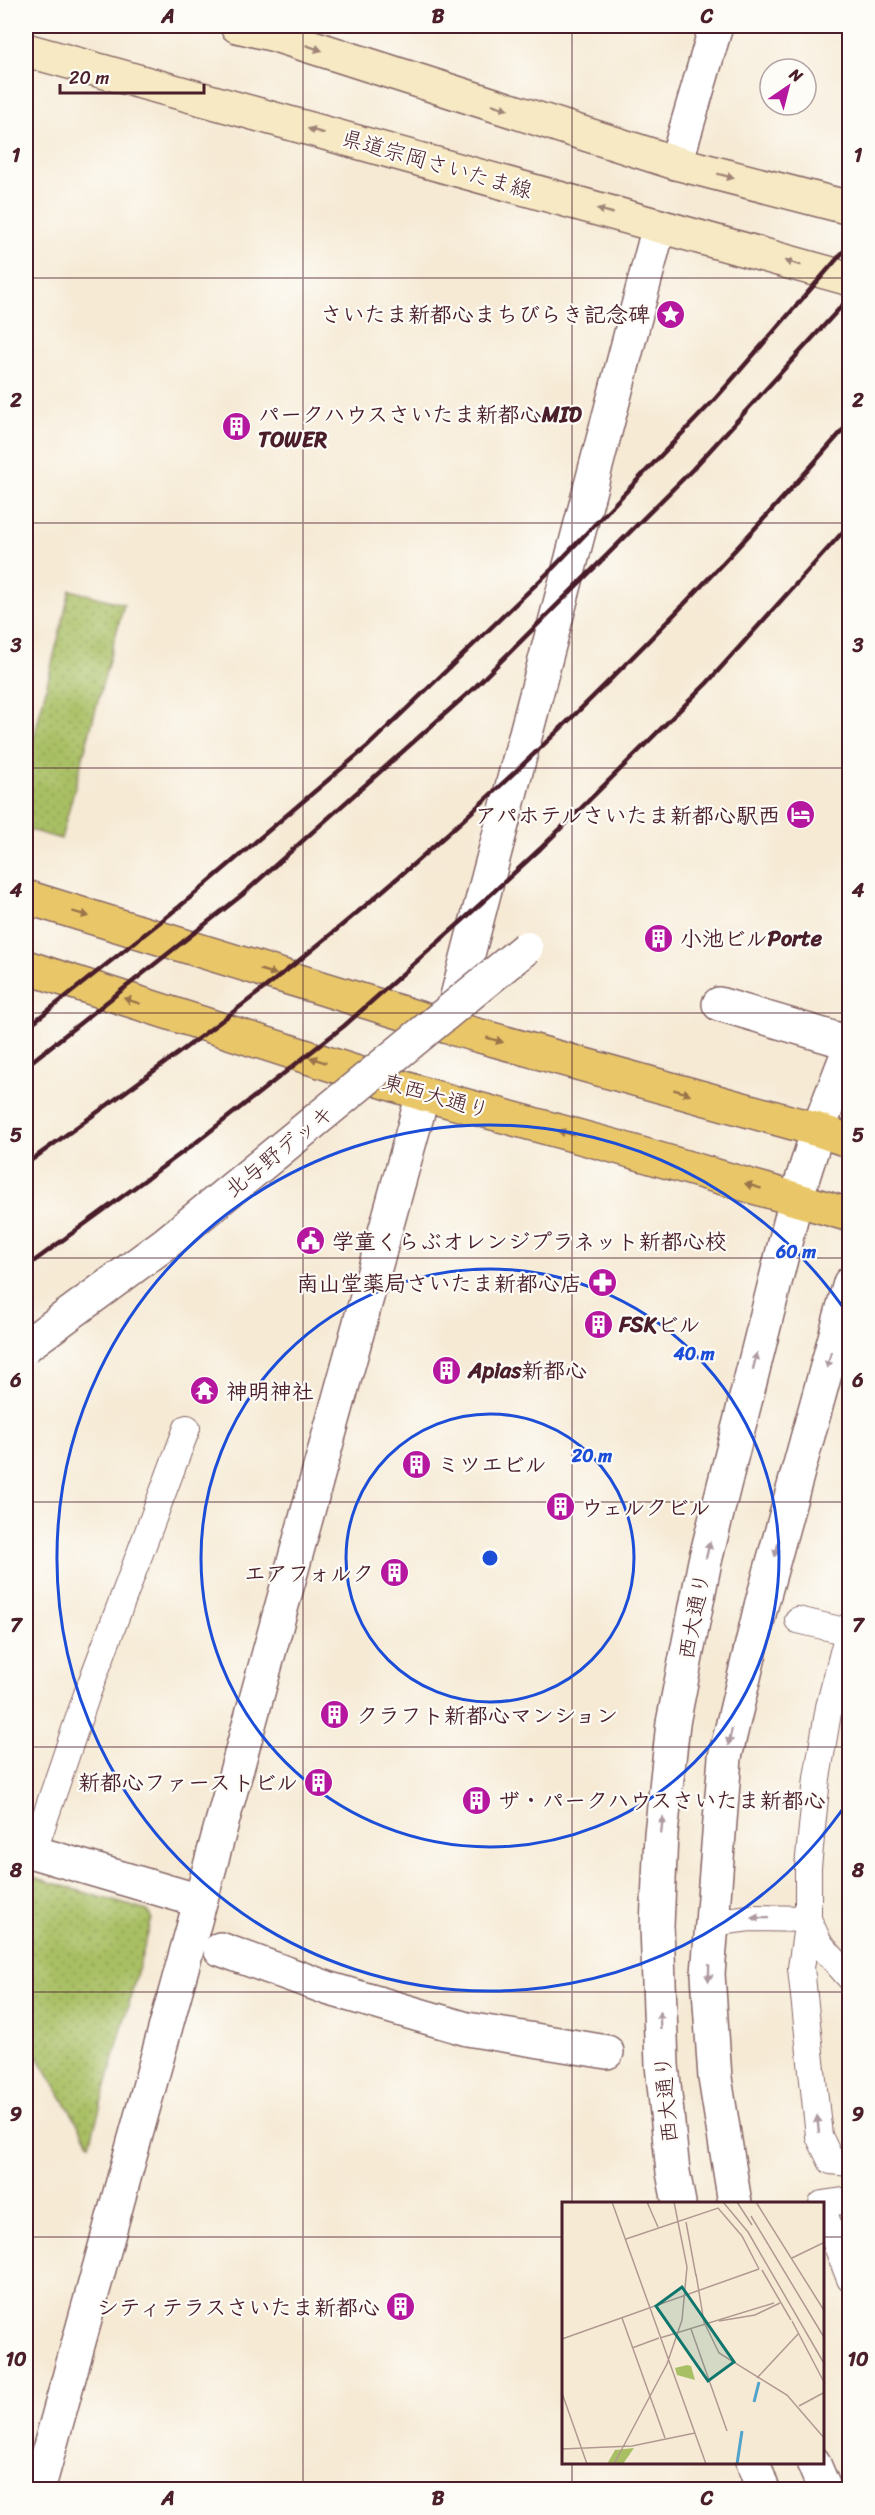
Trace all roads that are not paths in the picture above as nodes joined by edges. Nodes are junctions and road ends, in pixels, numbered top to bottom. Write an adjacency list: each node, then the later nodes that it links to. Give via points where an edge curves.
1 (237, 26): 3 (main road)
2 (716, 26): 5 (street)
3 (276, 30): 5 (main road, one-way to 5)
4 (26, 50): 7 (main road, 県道宗岡さいたま線, one-way to 4)
5 (676, 163): 6 (main road, one-way to 6)
6 (849, 208)
7 (659, 226): 8 (main road, 県道宗岡さいたま線, one-way to 7); 13 (street)
8 (849, 279)
9 (26, 897): 13 (main road, one-way to 13)
10 (526, 948): 21 (street, 北与野デッキ, bridge, via 166,1243)
11 (26, 967): 15 (main road, 東西大通り, one-way to 11)
12 (720, 1004): 14 (street)
13 (448, 1027): 16 (main road, one-way to 16)
14 (849, 1045): 16 (street, 西大通り)
15 (423, 1094): 18 (main road, 東西大通り, one-way to 15); 26 (street)
16 (818, 1130): 17 (main road); 18 (street, 西大通り)
17 (849, 1141)
18 (796, 1199): 19 (main road, 東西大通り); 34 (street, 西大通り, one-way to 18, via 662,2065 657,1926 661,1834 673,1723 705,1560)
19 (849, 1215)
20 (849, 1283): 28 (street, one-way to 28, via 761,1606 725,1757)
21 (26, 1346)
22 (187, 1428): 25 (lane)
23 (798, 1620): 24 (lane)
24 (849, 1629): 27 (lane, via 829,1707 817,1778 808,1867)
25 (29, 1852): 26 (street)
26 (200, 1901): 41 (street)
27 (808, 1919): 28 (lane, one-way to 28, via 750,1918); 30 (lane, via 819,1943); 32 (lane, one-way to 27, via 831,2161 819,2136 801,1968)
28 (711, 1923): 35 (street, one-way to 35, via 708,1974 714,2079)
29 (220, 1949): 31 (street, via 330,1989 466,2029)
30 (849, 1978)
31 (607, 2052)
32 (849, 2163)
33 (849, 2200): 36 (lane)
34 (679, 2202)
35 (735, 2202)
36 (824, 2206)
37 (824, 2211): 38 (lane)
38 (849, 2279)
39 (753, 2464): 42 (street)
40 (813, 2464): 43 (street)
41 (38, 2490)
42 (763, 2490)
43 (825, 2490)

